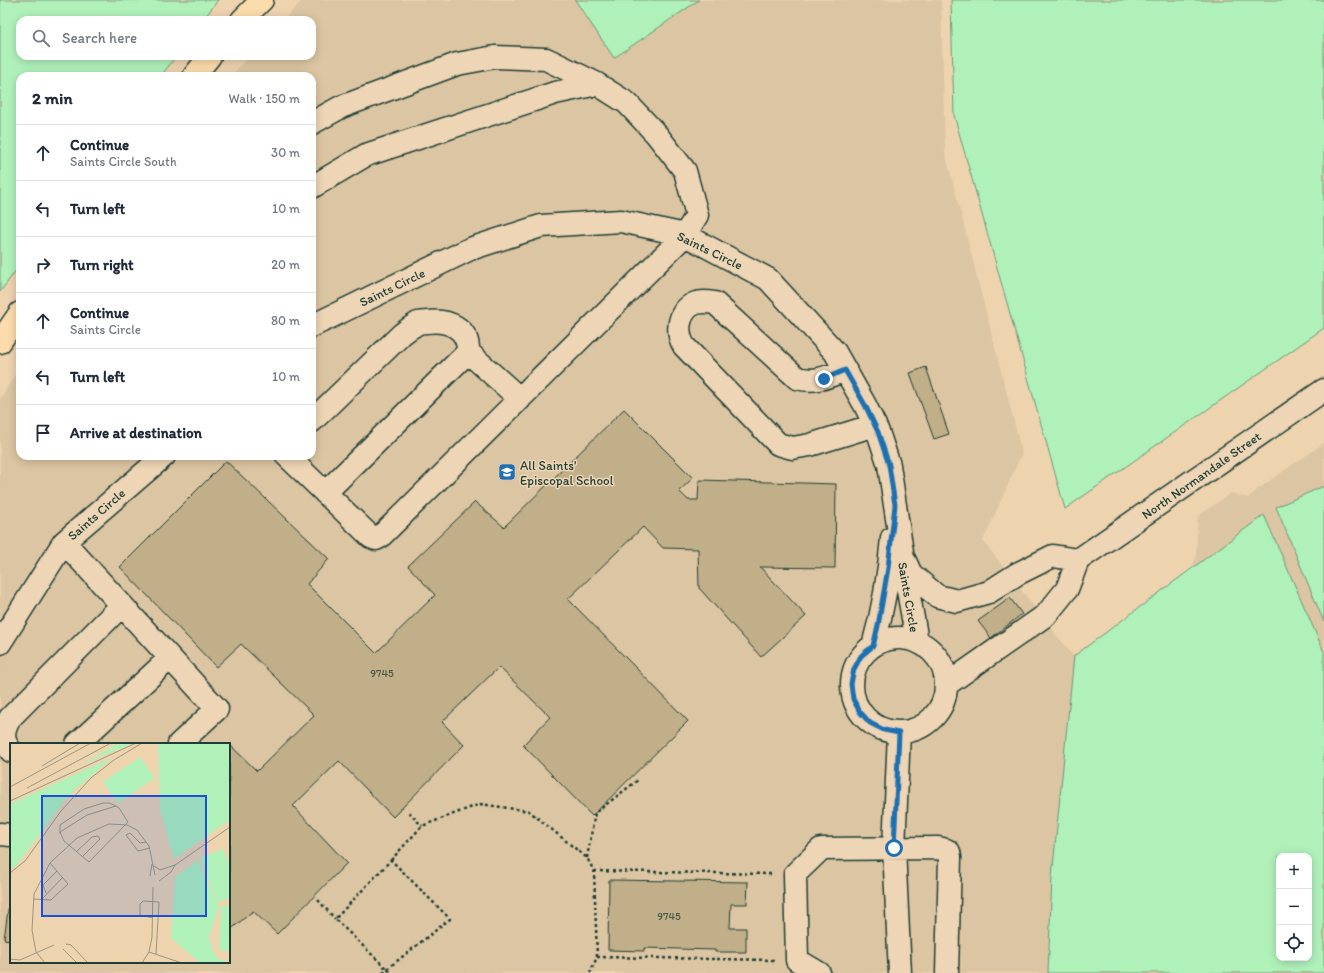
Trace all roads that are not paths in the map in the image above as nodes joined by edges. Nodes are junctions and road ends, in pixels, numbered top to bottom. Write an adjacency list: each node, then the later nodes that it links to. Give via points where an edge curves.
1 (262, 0): 2 (main road)
2 (246, 16)
3 (207, 60): 4 (main road)
4 (197, 72)
5 (597, 84): 6 (street, via 546,59 495,57 457,64 341,107); 7 (street, via 554,93 366,155); 8 (street, via 627,103 657,135 685,171 698,215)
6 (316, 121)
7 (316, 185)
8 (684, 235): 10 (street, Saints Circle, via 621,221 541,226 470,249); 13 (street, Saints Circle, via 768,279 835,352); 15 (street)
9 (16, 319): 11 (main road)
10 (316, 324)
11 (0, 342)
12 (468, 352): 15 (street); 16 (street, via 464,336 456,326 445,321 418,323 402,334); 20 (street)
13 (845, 370): 17 (street, Saints Circle); 17 (street, via 824,379 808,381 797,378 715,302 698,302 680,319 678,330 684,346 778,444 792,448 810,445)
14 (1324, 390): 24 (street, North Normandale Street)
15 (520, 398): 20 (street, via 376,539)
16 (316, 417)
17 (875, 425): 21 (street, Saints Circle, via 889,465)
18 (159, 460): 22 (street, Saints Circle)
19 (291, 460): 20 (street)
20 (325, 493)
21 (895, 505): 23 (street, Saints Circle); 28 (street, Saints Circle, via 888,568)
22 (64, 542): 25 (street); 27 (street, Saints Circle)
23 (902, 552): 24 (street, via 911,574 937,596 958,601 989,592 1053,556); 26 (street, Saints Circle)
24 (1078, 560): 30 (street, via 1067,589 1046,615)
25 (122, 605): 29 (street); 34 (street, via 10,718 4,736)
26 (917, 641): 28 (street, via 887,639); 30 (street, via 931,650 941,662 947,680)
27 (0, 643)
28 (873, 646): 31 (street, via 861,656 854,669 851,684 853,699 870,723 884,730)
29 (170, 658): 32 (street); 33 (street, via 217,709)
30 (946, 685): 31 (street, via 944,700 934,718 918,729)
31 (899, 733): 35 (street)
32 (78, 743)
33 (180, 743)
34 (10, 750)
35 (894, 848): 36 (street, via 821,848 795,874 797,960); 37 (street); 38 (street, via 938,848 949,852)
36 (819, 973)
37 (900, 973)
38 (947, 973)

